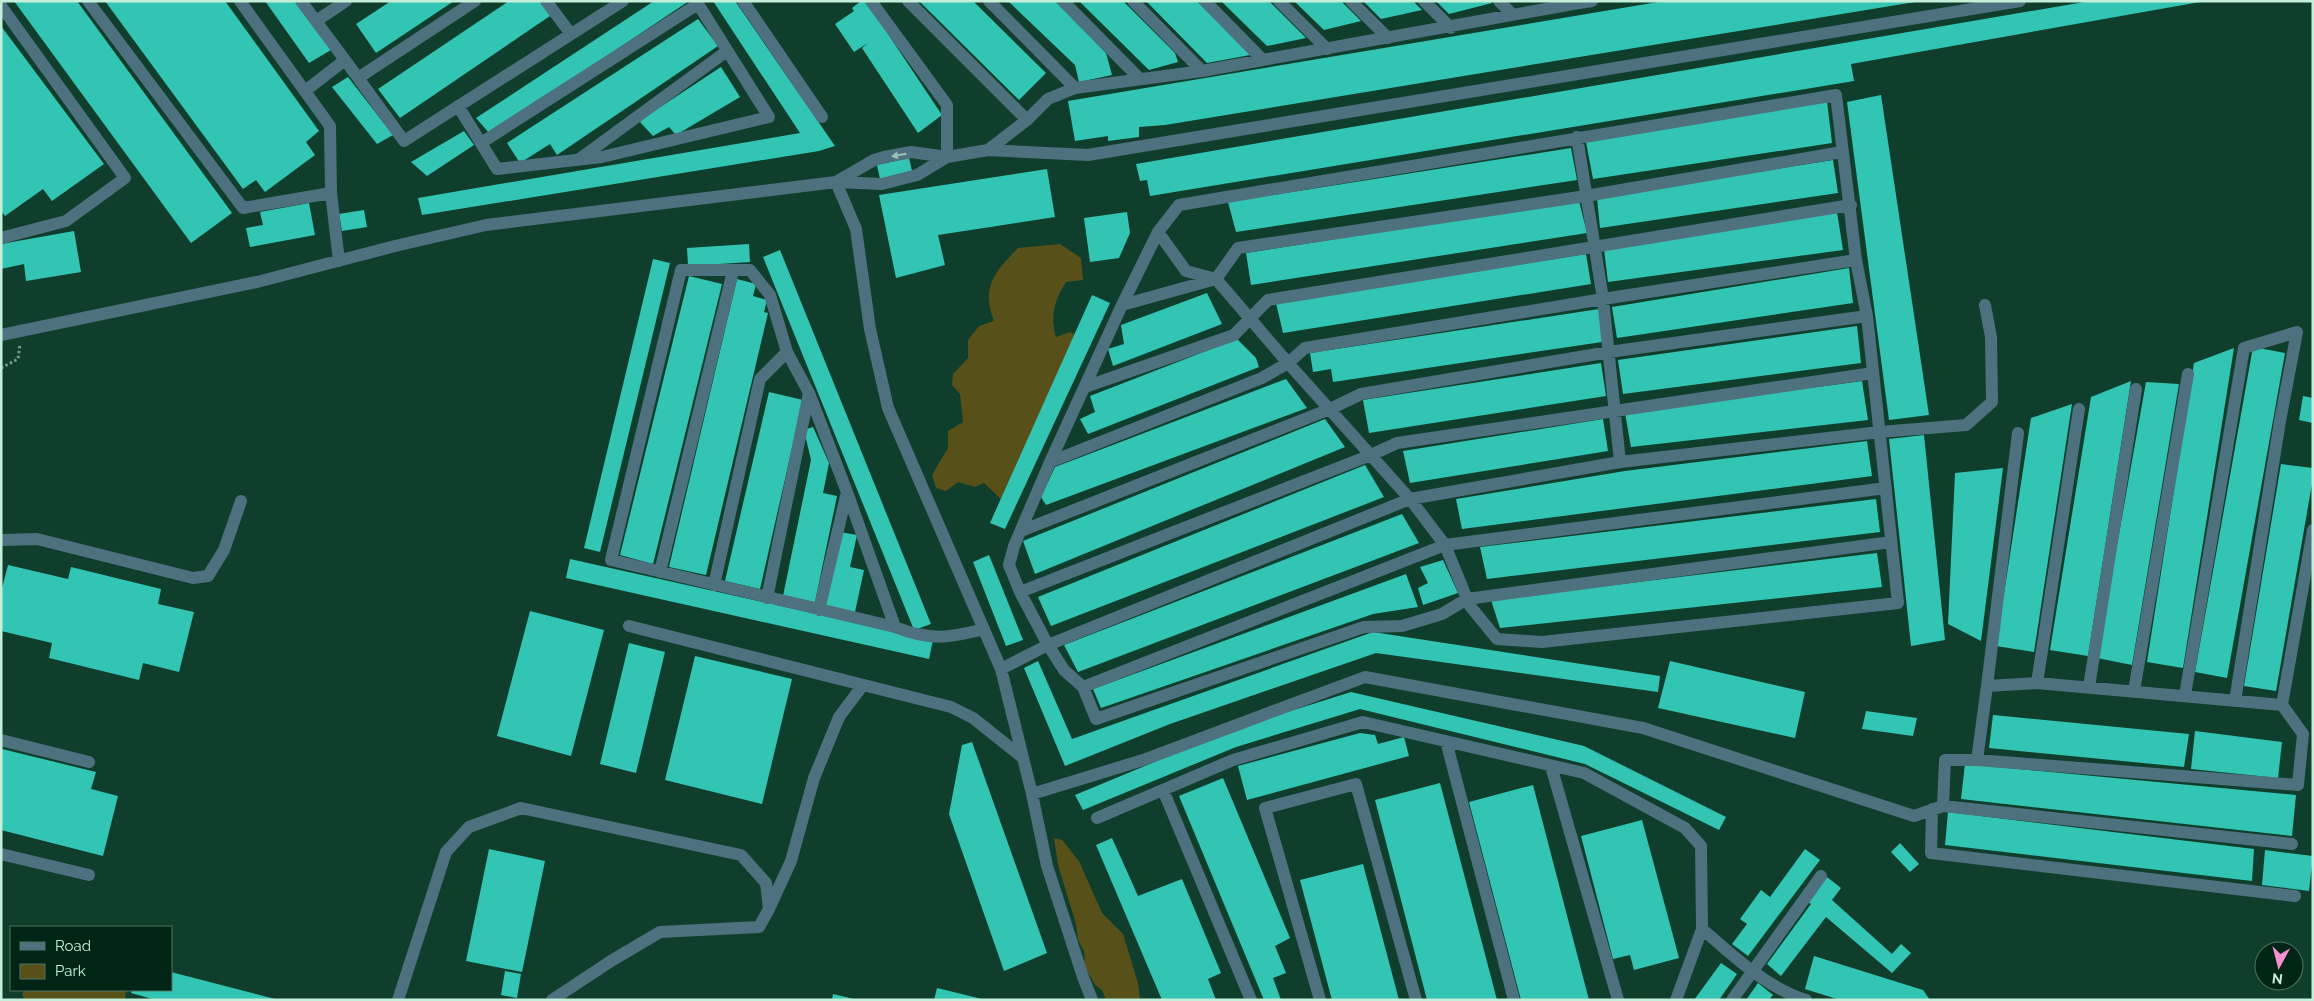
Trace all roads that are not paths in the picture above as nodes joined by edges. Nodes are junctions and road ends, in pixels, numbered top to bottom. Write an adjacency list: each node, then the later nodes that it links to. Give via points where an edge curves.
1 (88, 1): 47 (lane, via 243,208)
2 (240, 1): 36 (lane)
3 (301, 1): 24 (lane)
4 (346, 1): 24 (lane)
5 (475, 1): 33 (lane)
6 (546, 1): 26 (lane)
7 (623, 1): 26 (lane)
8 (743, 1): 38 (lane)
9 (871, 1): 44 (lane, via 947,105)
10 (908, 1): 39 (lane)
11 (989, 1): 35 (lane)
12 (1063, 1): 34 (lane)
13 (1133, 1): 32 (lane)
14 (1205, 1): 31 (lane)
15 (1279, 1): 28 (lane)
16 (1351, 1): 27 (lane)
17 (1424, 1): 25 (lane)
18 (1499, 1): 23 (lane)
19 (1592, 1): 21 (lane)
20 (2020, 1): 42 (lane, via 1088,155)
21 (1571, 3): 23 (lane)
22 (1, 6): 51 (lane, via 125,178 66,221)
23 (1513, 15): 25 (lane)
24 (316, 21): 30 (lane)
25 (1451, 28): 27 (lane)
26 (571, 34): 37 (lane)
27 (1388, 38): 28 (lane)
28 (1327, 49): 31 (lane)
29 (727, 51): 41 (lane, via 698,4); 45 (lane); 45 (lane, via 768,117 602,157)
30 (345, 60): 33 (lane); 36 (lane)
31 (1263, 60): 32 (lane)
32 (1202, 71): 34 (lane)
33 (358, 78): 37 (lane, via 404,140)
34 (1140, 79): 35 (lane)
35 (1075, 88): 39 (lane, via 1048,99)
36 (305, 91): 47 (lane, via 330,126)
37 (458, 106): 41 (lane)
38 (822, 117)
39 (1027, 120): 42 (lane)
40 (1577, 137): 43 (lane, via 1836,95); 48 (lane); 50 (lane, via 1178,205)
41 (481, 143): 45 (lane, via 497,169)
42 (988, 150): 44 (lane)
43 (1842, 152): 48 (lane); 49 (lane)
44 (947, 157): 46 (lane, via 917,175 882,184); 46 (lane, one-way to 46, via 911,152 884,157)
45 (577, 160)
46 (836, 182): 54 (lane, via 486,226); 96 (lane, via 856,228 870,330 888,408)
47 (331, 193): 54 (lane)
48 (1586, 196): 52 (lane); 56 (lane, via 1238,248)
49 (1850, 205): 52 (lane); 53 (lane)
50 (1158, 232): 56 (lane, via 1186,271); 58 (lane)
51 (1, 238)
52 (1594, 246): 57 (lane); 61 (lane, via 1268,300)
53 (1856, 260): 57 (lane); 60 (lane)
54 (339, 261): 62 (lane, via 258,282)
55 (732, 271): 63 (lane, via 750,270 770,295); 88 (lane); 88 (lane, via 681,270 611,560)
56 (1216, 279): 58 (lane); 61 (lane)
57 (1603, 299): 64 (lane); 65 (lane, via 1305,348)
58 (1122, 305): 68 (lane)
59 (1985, 305): 74 (lane, via 1991,337 1992,402 1966,424)
60 (1867, 316): 64 (lane); 66 (lane)
61 (1251, 318): 65 (lane); 68 (lane, via 1234,335)
62 (1, 335)
63 (787, 352): 70 (lane); 89 (lane, via 760,379)
64 (1609, 352): 71 (lane, via 1362,394); 73 (lane)
65 (1288, 364): 71 (lane); 77 (lane, via 1262,378)
66 (1874, 373): 73 (lane); 74 (lane)
67 (2188, 374): 104 (lane)
68 (1085, 387): 77 (lane)
69 (2136, 389): 103 (lane)
70 (809, 393): 80 (lane); 91 (lane)
71 (1330, 409): 76 (lane); 84 (lane)
72 (2079, 409): 99 (lane)
73 (1616, 411): 76 (lane, via 1398,443); 78 (lane)
74 (1880, 432): 78 (lane); 79 (lane)
75 (2018, 433): 101 (lane)
76 (1371, 455): 81 (lane); 90 (lane)
77 (1050, 462): 84 (lane)
78 (1620, 462): 81 (lane)
79 (1886, 488): 86 (lane); 87 (lane)
80 (847, 492): 93 (lane); 95 (lane)
81 (1410, 499): 87 (lane); 97 (lane)
82 (241, 501): 85 (lane, via 224,550 208,576 193,578 37,539)
83 (2313, 530): 107 (lane)
84 (1021, 531): 90 (lane, via 1009,565)
85 (1, 540)
86 (1891, 542): 92 (lane); 92 (lane, via 1898,603 1542,642 1497,639)
87 (1445, 545): 92 (lane); 102 (lane)
88 (660, 572): 89 (lane)
89 (714, 585): 91 (lane)
90 (1020, 592): 97 (lane)
91 (767, 598): 93 (lane)
92 (1467, 600): 102 (lane, via 1442,614 1402,626 1364,627 1096,719)
93 (819, 610): 95 (lane)
94 (629, 626): 100 (lane)
95 (895, 627): 96 (lane, via 913,634 950,638)
96 (984, 629): 98 (lane)
97 (1048, 645): 98 (lane); 102 (lane, via 1064,670)
98 (1001, 668): 110 (lane)
99 (2036, 683): 101 (lane); 103 (lane)
100 (863, 685): 110 (lane, via 951,707 973,718); 123 (lane, via 840,717 814,778 792,861)
101 (1986, 686): 111 (lane)
102 (1083, 687)
103 (2089, 687): 104 (lane)
104 (2134, 691): 105 (lane)
105 (2185, 695): 106 (lane); 106 (lane, via 2244,348 2297,332)
106 (2236, 701): 107 (lane)
107 (2282, 705): 111 (lane, via 2303,734 2298,784)
108 (1, 740): 112 (lane)
109 (1446, 741): 113 (lane); 114 (lane, via 1363,722 1233,760); 133 (lane)
110 (1022, 757): 115 (lane)
111 (1977, 760): 116 (lane, via 1946,760)
112 (89, 762)
113 (1552, 766): 124 (lane, via 1584,773 1686,828 1701,846); 134 (lane)
114 (1163, 790): 117 (lane); 130 (lane)
115 (1032, 794): 116 (lane, via 1143,760 1365,677 1643,728 1914,816); 129 (lane, via 1047,866)
116 (1938, 808): 118 (lane); 122 (lane, via 1931,853)
117 (1097, 818)
118 (2292, 844)
119 (1, 854): 120 (lane)
120 (89, 875)
121 (1821, 876): 125 (lane)
122 (2295, 896)
123 (769, 909): 127 (lane, via 766,883 742,855 521,808 469,827 446,852); 128 (lane, via 759,927 660,932)
124 (1702, 929): 125 (lane); 135 (lane)
125 (1752, 972): 126 (lane); 136 (lane)
126 (1784, 995): 137 (lane)
127 (398, 1000)
128 (552, 1000)
129 (1092, 1000)
130 (1251, 1000)
131 (1320, 1000): 132 (lane, via 1265,808 1356,784)
132 (1416, 1000)
133 (1514, 1000)
134 (1618, 1000)
135 (1676, 1000)
136 (1732, 1000)
137 (1806, 1000)

